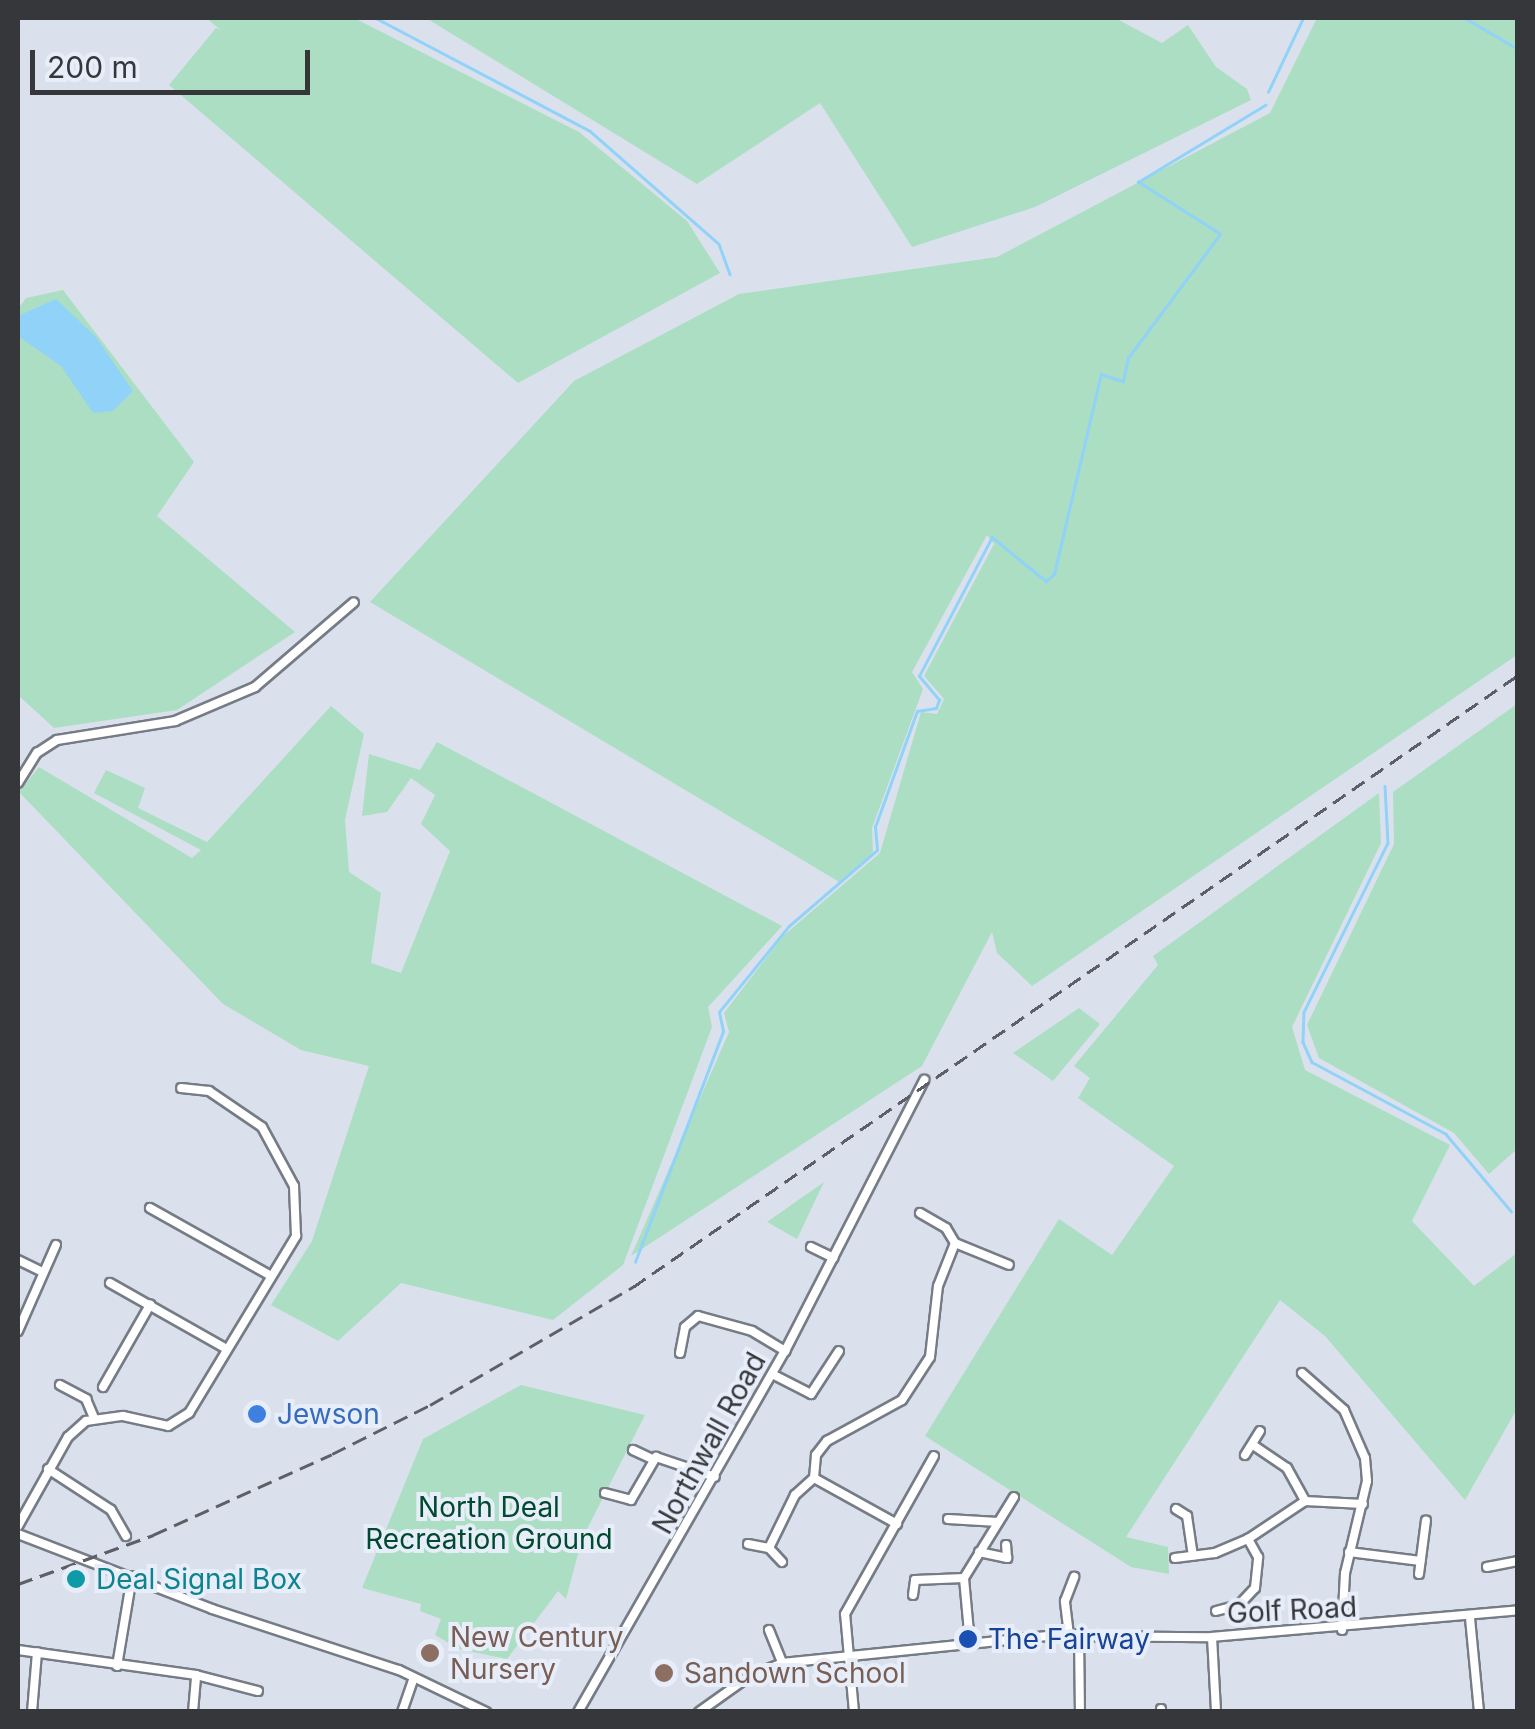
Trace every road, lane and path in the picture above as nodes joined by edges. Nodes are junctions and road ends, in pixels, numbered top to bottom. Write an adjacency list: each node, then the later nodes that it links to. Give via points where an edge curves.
1 (354, 602): 2 (street, via 255,687 175,721 57,740 36,752)
2 (18, 783)
3 (924, 1080): 5 (street, Northwall Road)
4 (181, 1088): 18 (street, via 209,1092 262,1127 294,1186 296,1236)
5 (871, 1191): 6 (street); 14 (street, Northwall Road)
6 (884, 1197)
7 (150, 1208): 18 (street)
8 (920, 1213): 9 (street)
9 (956, 1243): 13 (street); 22 (street, via 938,1286)
10 (56, 1245): 17 (street)
11 (812, 1247): 14 (street)
12 (1005, 1248): 13 (street)
13 (998, 1257): 16 (street)
14 (834, 1258): 25 (street, Northwall Road)
15 (18, 1260): 17 (street)
16 (1009, 1265)
17 (43, 1272): 21 (street)
18 (271, 1276): 24 (street)
19 (110, 1283): 20 (street)
20 (150, 1305): 24 (street); 33 (street)
21 (18, 1331)
22 (937, 1332): 23 (street); 43 (street, via 930,1357 902,1400 827,1441 816,1455)
23 (948, 1333)
24 (225, 1348): 34 (street, via 188,1413 168,1426)
25 (786, 1351): 27 (street, via 752,1331 698,1316 686,1327); 30 (street, Northwall Road)
26 (839, 1351): 28 (street)
27 (680, 1354)
28 (831, 1368): 30 (street, via 810,1394); 31 (street)
29 (1302, 1373): 48 (street, via 1344,1410 1358,1433)
30 (772, 1374): 42 (street, Northwall Road)
31 (844, 1374)
32 (60, 1385): 34 (street, via 86,1400)
33 (102, 1387)
34 (94, 1418): 41 (street, via 68,1437)
35 (1260, 1430): 36 (street)
36 (1253, 1445): 38 (street); 46 (street, via 1287,1468)
37 (633, 1450): 40 (street)
38 (1246, 1455)
39 (934, 1456): 54 (street)
40 (652, 1458): 42 (street, via 684,1462); 44 (street, via 631,1500)
41 (48, 1469): 55 (street); 59 (street, via 110,1510)
42 (715, 1477): 102 (street, Northwall Road)
43 (814, 1478): 54 (street); 63 (street, via 795,1494)
44 (604, 1493)
45 (1014, 1497): 53 (street)
46 (1305, 1501): 48 (street); 60 (street)
47 (1196, 1504): 50 (street)
48 (1363, 1504): 65 (street)
49 (1176, 1509): 50 (street)
50 (1188, 1516): 67 (street)
51 (948, 1520): 53 (street)
52 (1426, 1520): 57 (street)
53 (998, 1522): 64 (street)
54 (897, 1524): 92 (street, via 845,1614)
55 (18, 1526)
56 (18, 1534): 75 (street)
57 (1424, 1534): 58 (street); 69 (street)
58 (1435, 1535)
59 (126, 1536)
60 (1248, 1539): 67 (street); 80 (street, via 1259,1574 1248,1598)
61 (748, 1544): 63 (street)
62 (1006, 1545): 64 (street, via 1007,1558)
63 (769, 1548): 71 (street)
64 (978, 1552): 77 (street)
65 (1349, 1552): 69 (street); 85 (street)
66 (1498, 1553): 72 (street)
67 (1193, 1556): 68 (street)
68 (1176, 1558)
69 (1420, 1561): 74 (street)
70 (1518, 1561): 72 (street)
71 (782, 1562)
72 (1500, 1564): 73 (street)
73 (1487, 1566)
74 (1418, 1574)
75 (132, 1576): 94 (street); 96 (street)
76 (1074, 1577): 87 (street, via 1065,1601)
77 (964, 1578): 78 (street, via 915,1580); 89 (street)
78 (912, 1595)
79 (1226, 1598): 80 (street)
80 (1229, 1608): 82 (street)
81 (1518, 1610): 83 (street, Golf Road)
82 (1216, 1611)
83 (1470, 1618): 85 (street, Golf Road); 107 (street)
84 (769, 1630): 93 (street)
85 (1342, 1630): 88 (street, Golf Road)
86 (1079, 1634): 87 (street, Golf Road); 88 (street, Golf Road); 105 (street)
87 (1068, 1635): 89 (street, Golf Road)
88 (1212, 1637): 106 (street)
89 (970, 1643): 92 (street, Golf Road)
90 (18, 1650): 91 (street)
91 (37, 1652): 94 (street); 98 (street)
92 (849, 1655): 93 (street, Golf Road); 104 (street)
93 (782, 1663): 103 (street, Golf Road, via 748,1676)
94 (117, 1666): 95 (street)
95 (196, 1675): 97 (street); 99 (street)
96 (414, 1678): 100 (street); 101 (street)
97 (258, 1691)
98 (32, 1712)
99 (194, 1712)
100 (402, 1712)
101 (486, 1712)
102 (578, 1712)
103 (700, 1712)
104 (854, 1712)
105 (1080, 1712)
106 (1216, 1712)
107 (1479, 1712)

